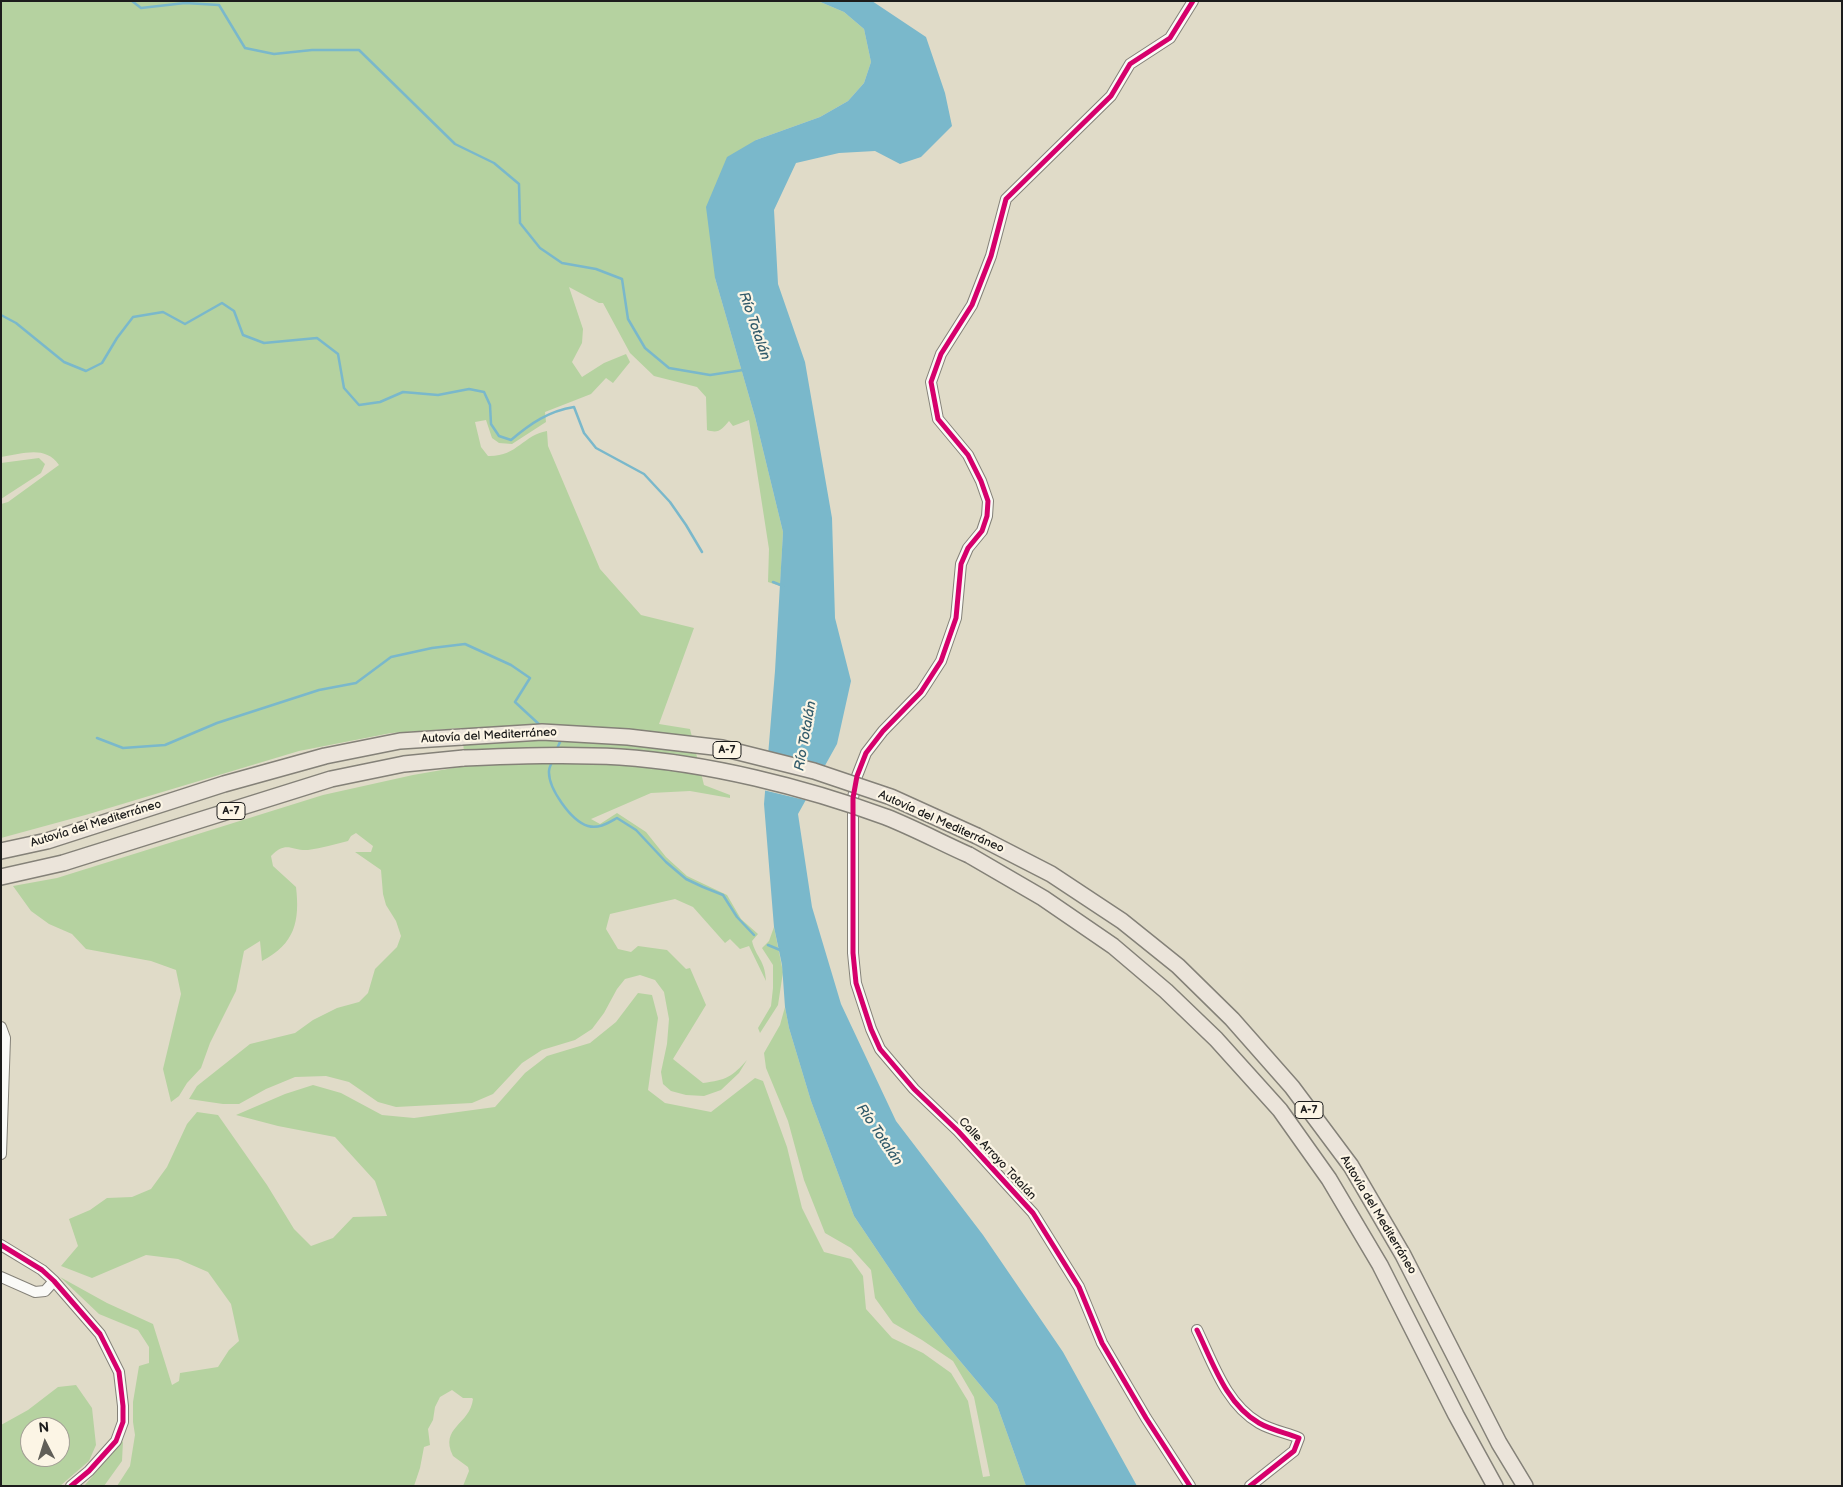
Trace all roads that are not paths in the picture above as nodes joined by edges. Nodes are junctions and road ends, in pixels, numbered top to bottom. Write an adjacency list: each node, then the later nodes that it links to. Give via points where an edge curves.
1 (1194, 1): 11 (street, Calle Arroyo Totalán, via 1170,38 1130,64 1111,96 1006,199 991,256 972,305 940,354 931,382 938,419 968,455 988,501 987,516 961,564 956,618 941,661 921,692 866,753 857,776 853,798 852,953 856,983 880,1049 914,1089 1033,1212 1079,1287 1102,1343)
2 (1, 851): 14 (highway, Autovía del Mediterráneo / A-7, bridge, via 47,842 224,784 325,756 400,741 542,732 628,737 722,748 814,772 891,798 978,836 1050,874 1122,921 1178,966 1232,1019 1292,1087 1351,1166 1399,1247 1499,1443)
3 (1, 877): 13 (highway, Autovía del Mediterráneo / A-7, bridge, via 63,863 331,779 404,764 464,758 542,754 622,757 714,769 808,792 887,818 969,856 1043,898 1113,946 1208,1032 1280,1110 1329,1179 1380,1265)
4 (1, 1027): 5 (street, via 5,1038)
5 (2, 1154)
6 (1, 1245): 8 (street)
7 (1, 1277): 8 (street, via 36,1292 45,1291)
8 (54, 1281): 10 (street, via 100,1334 119,1372 123,1400 123,1422 116,1441 101,1460)
9 (1197, 1330): 12 (street, via 1237,1406 1260,1423 1300,1438 1294,1451)
10 (71, 1486)
11 (1190, 1486)
12 (1250, 1486)
13 (1496, 1486)
14 (1525, 1486)

